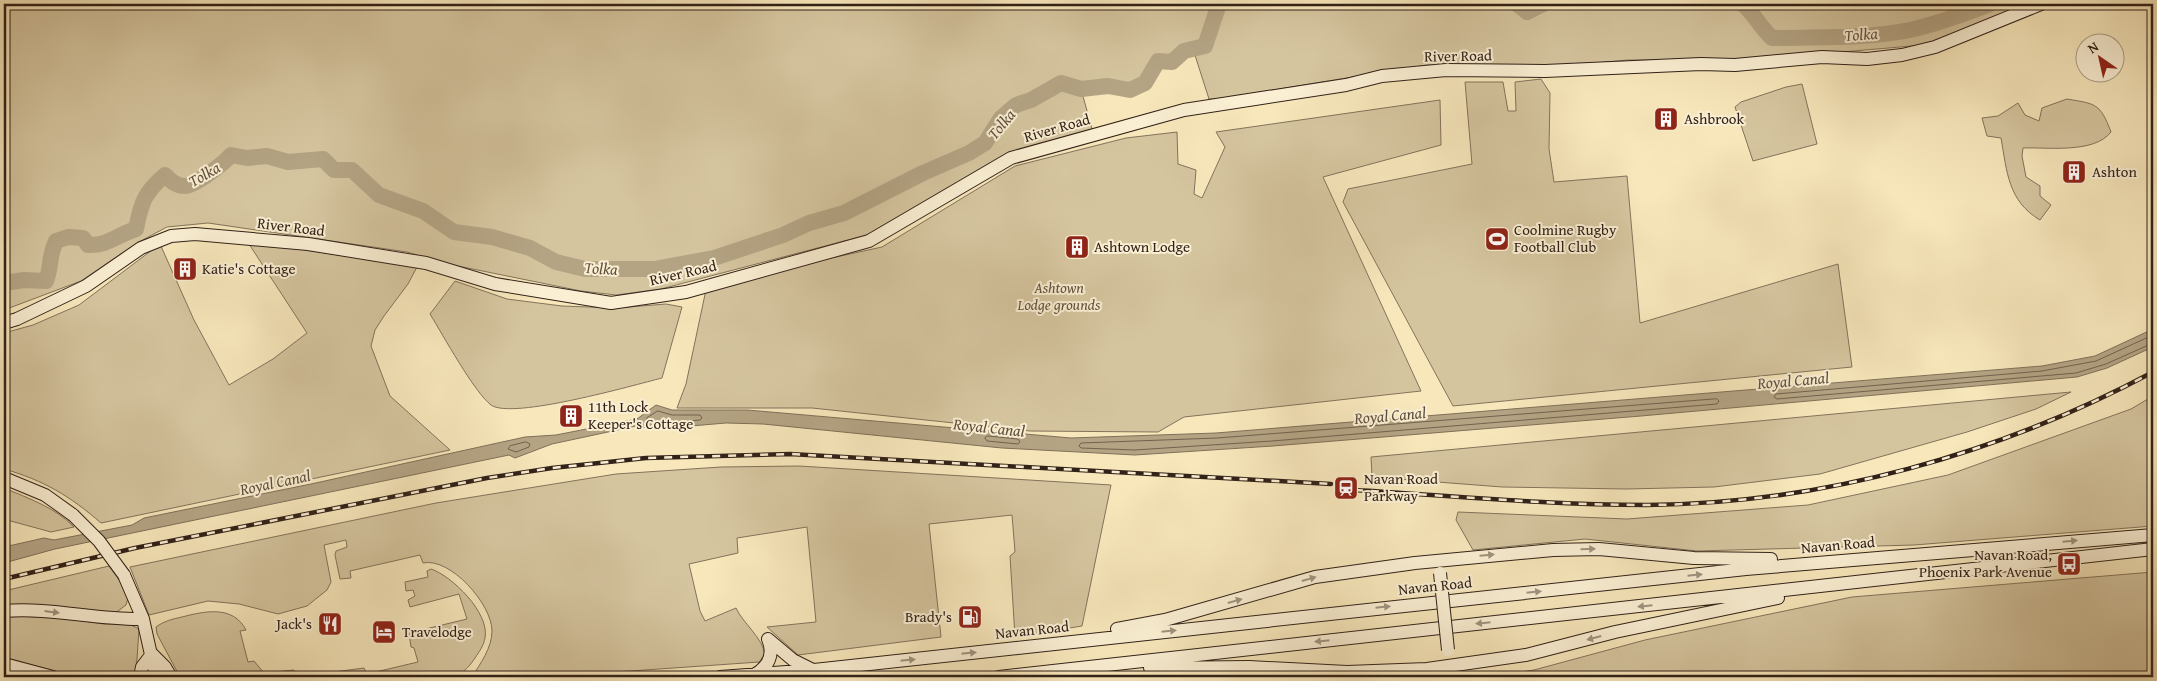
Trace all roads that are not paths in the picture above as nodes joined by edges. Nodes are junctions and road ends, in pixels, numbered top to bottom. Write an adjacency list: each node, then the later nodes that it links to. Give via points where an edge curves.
1 (2042, 4): 2 (main road, River Road, via 1935,47 1902,55 1822,57 1735,65 1546,71 1446,70 1382,76 1346,85 1184,110 1011,158 869,241 686,292 611,303 495,284 426,264 308,244 195,234 171,236 141,248 86,286 17,320)
2 (4, 323)
3 (4, 478): 9 (main road, bridge, via 45,495 73,515 124,575)
4 (2153, 535): 6 (main road, Navan Road, one-way to 4)
5 (2153, 550): 8 (main road)
6 (1934, 552): 7 (main road, one-way to 6, via 1553,550 1599,549 1755,560); 13 (main road, Navan Road, one-way to 6, via 1746,569)
7 (1439, 566): 13 (main road, one-way to 7, via 1165,620 1315,577); 16 (main road, bridge)
8 (1906, 577): 16 (main road, one-way to 16, via 1714,611 1526,655); 19 (main road, one-way to 19)
9 (133, 595): 11 (main road, via 128,610); 12 (main road)
10 (4, 611): 11 (main road, one-way to 11, via 33,610)
11 (118, 619): 12 (main road)
12 (143, 619): 14 (main road)
13 (1034, 646): 17 (main road, Navan Road, one-way to 13)
14 (152, 654): 21 (main road, via 142,667); 22 (main road); 23 (main road)
15 (4, 664): 20 (main road)
16 (1450, 666): 19 (main road, via 1347,672 1200,666)
17 (814, 670): 18 (main road, Navan Road); 18 (main road, via 793,660 768,639 771,657 766,666)
18 (754, 675): 24 (main road, Navan Road)
19 (1014, 676): 25 (main road)
20 (53, 677)
21 (140, 677)
22 (156, 677)
23 (171, 677)
24 (720, 677)
25 (999, 677)

